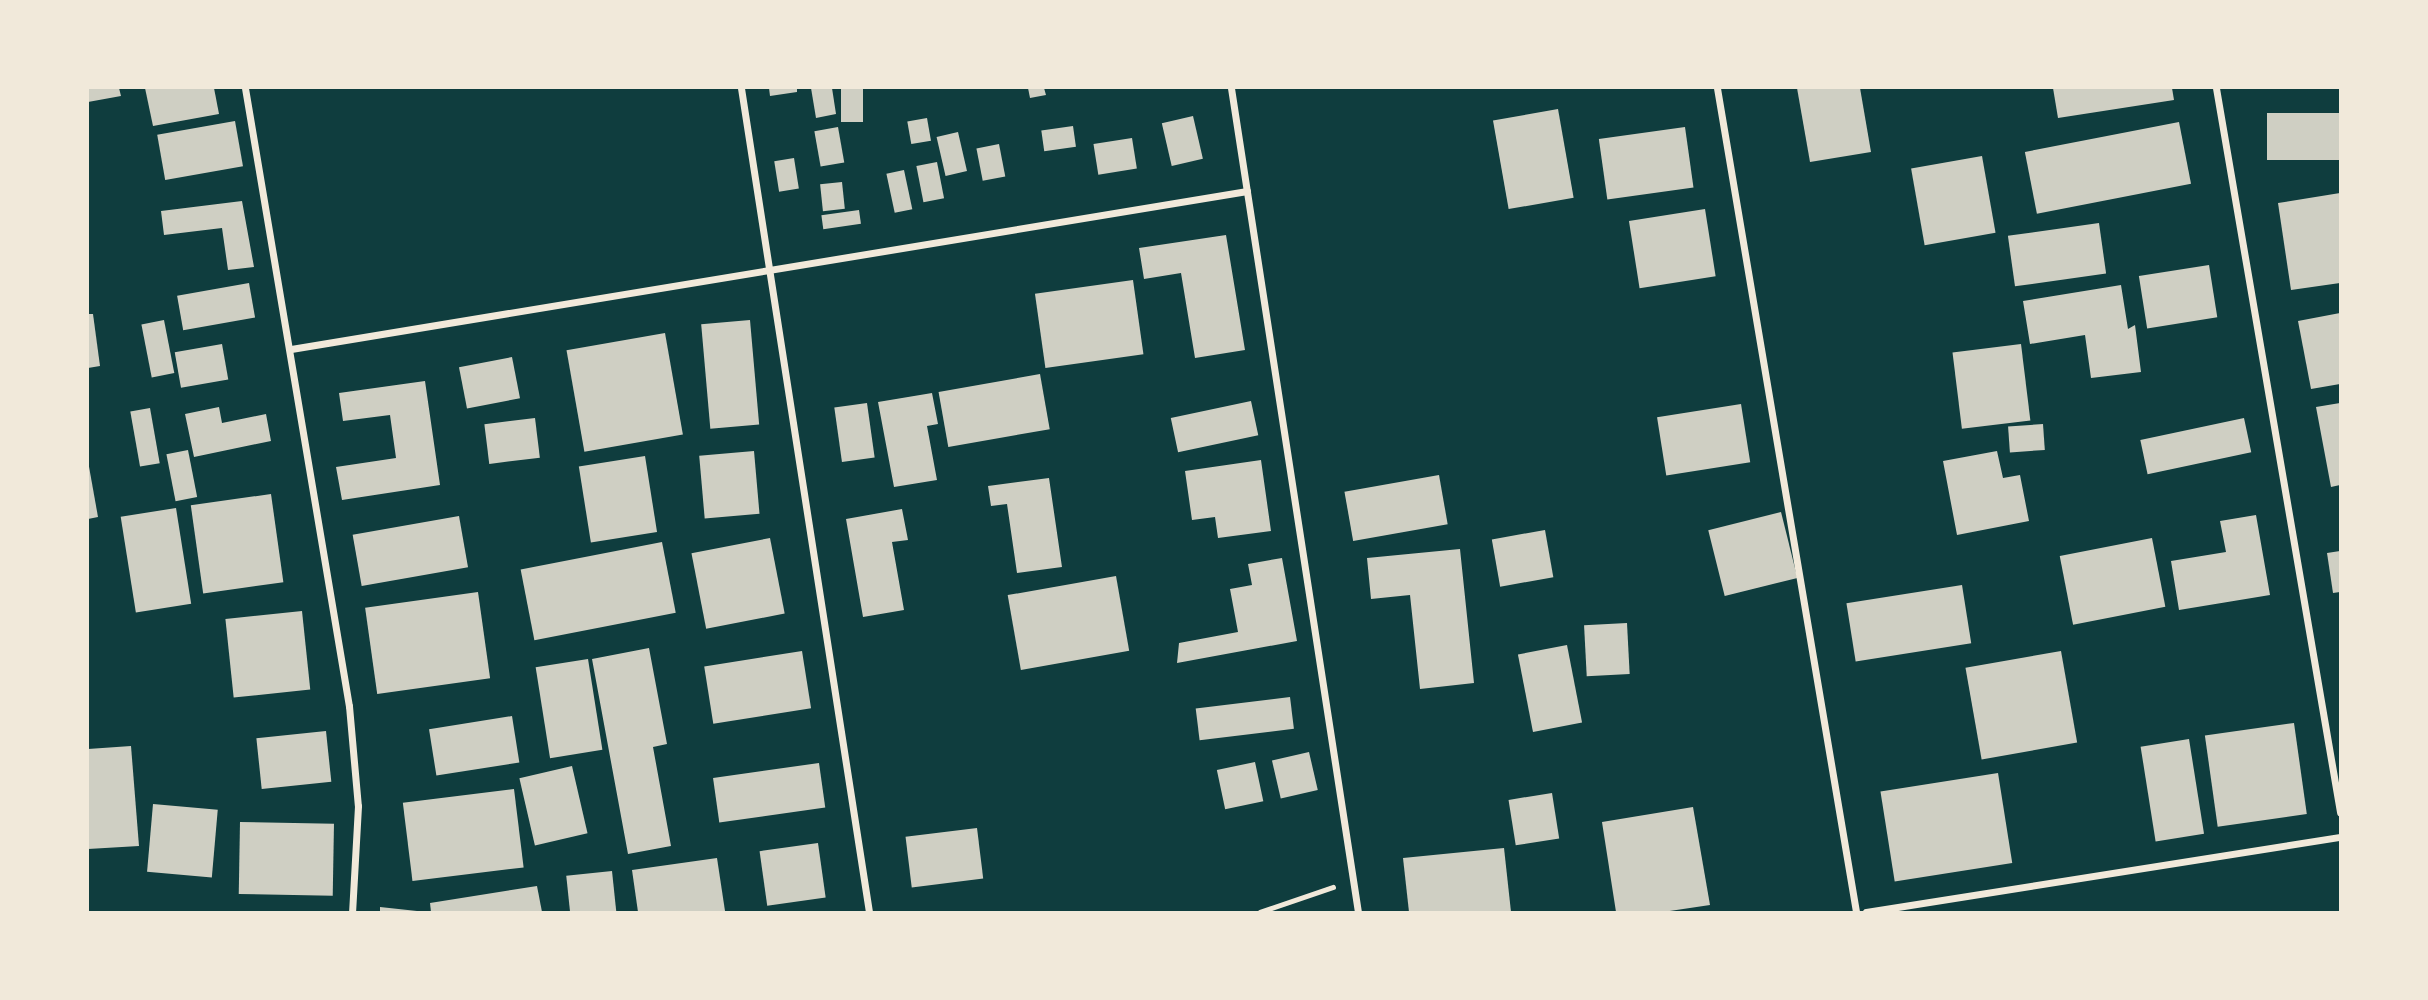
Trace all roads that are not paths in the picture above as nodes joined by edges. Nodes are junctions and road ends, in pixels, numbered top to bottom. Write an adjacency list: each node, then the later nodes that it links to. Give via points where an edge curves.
1 (245, 88): 8 (street)
2 (741, 88): 7 (street)
3 (1231, 88): 6 (street)
4 (1717, 88): 14 (street)
5 (2216, 88): 9 (street)
6 (1247, 191): 7 (street); 13 (street)
7 (771, 270): 8 (street); 12 (street)
8 (291, 349): 11 (street, via 356,761)
9 (2340, 812)
10 (2340, 836): 15 (street)
11 (352, 912)
12 (869, 912)
13 (1358, 912)
14 (1856, 912)
15 (1866, 912)

